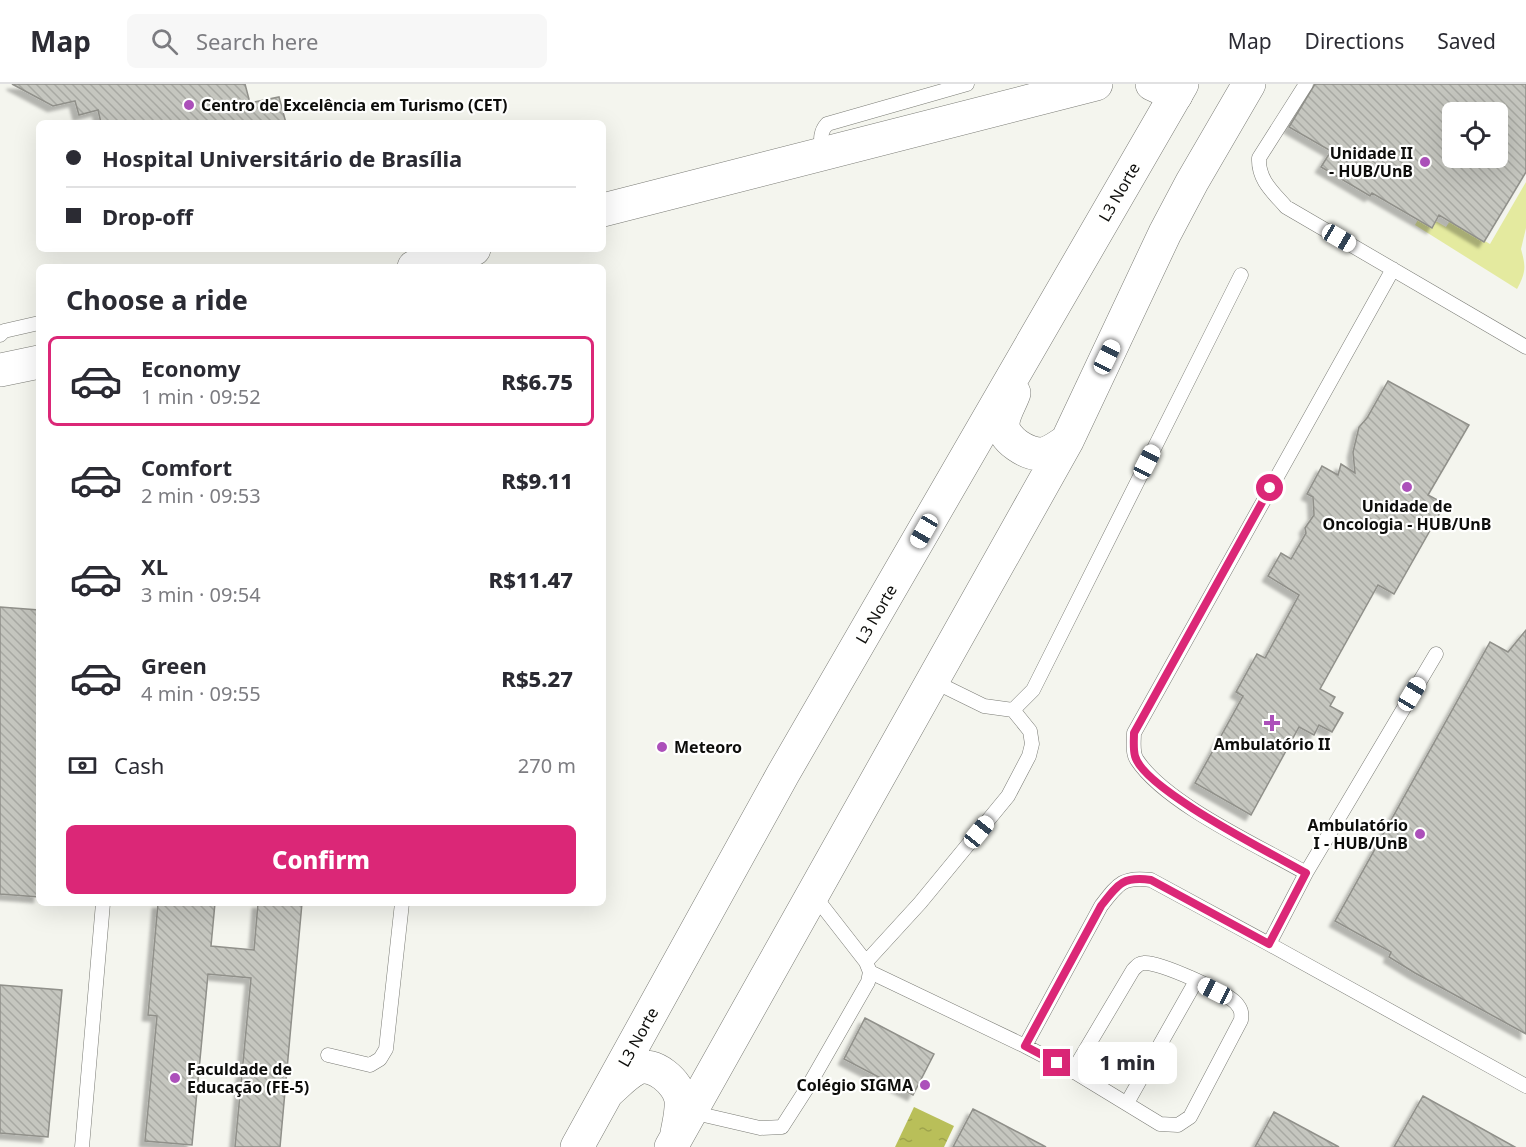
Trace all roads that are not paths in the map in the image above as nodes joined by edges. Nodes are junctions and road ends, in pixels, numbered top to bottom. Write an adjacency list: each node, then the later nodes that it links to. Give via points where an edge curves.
1 (967, 84): 7 (lane, via 826,124 820,138)
2 (1096, 84): 5 (main road)
3 (1249, 84): 19 (main road, via 1166,233)
4 (1306, 84): 11 (lane, via 1259,158 1262,180 1286,207)
5 (1062, 88): 7 (main road)
6 (1170, 88): 16 (main road, L3 Norte)
7 (822, 153): 8 (main road)
8 (606, 209)
9 (464, 252): 10 (main road)
10 (424, 264)
11 (1393, 269): 15 (lane); 23 (lane, via 1134,733 1135,758 1158,785 1204,816)
12 (1241, 275): 22 (lane, via 1033,690)
13 (36, 324): 14 (lane)
14 (0, 335)
15 (1526, 347)
16 (1030, 349): 19 (main road, via 1004,421 1005,433 1021,447 1041,454); 34 (main road, L3 Norte, via 783,774)
17 (36, 363): 18 (main road)
18 (0, 370)
19 (1067, 441): 21 (main road)
20 (1436, 654): 23 (lane)
21 (933, 681): 22 (lane, via 984,706); 24 (main road)
22 (1013, 710): 28 (lane, via 1030,731 1032,744 1008,796)
23 (1306, 873): 27 (lane)
24 (813, 894): 28 (lane); 36 (main road)
25 (103, 906): 37 (lane)
26 (402, 906): 31 (lane, via 386,1049 370,1065)
27 (1269, 944): 30 (lane, via 1151,880 1132,878 1114,889 1101,906); 33 (lane)
28 (868, 967): 30 (lane); 36 (lane, via 868,982 782,1126)
29 (1196, 981): 32 (lane, via 1168,968 1140,963); 35 (lane); 35 (lane, via 1234,1000 1242,1011 1241,1020 1190,1117 1178,1125 1160,1124)
30 (1025, 1046): 32 (lane)
31 (328, 1055)
32 (1073, 1071): 35 (lane)
33 (1526, 1086)
34 (608, 1091): 36 (main road, via 637,1068 654,1068 666,1076 681,1097); 38 (main road, L3 Norte)
35 (1127, 1103)
36 (679, 1132)
37 (82, 1147)
38 (577, 1147)

